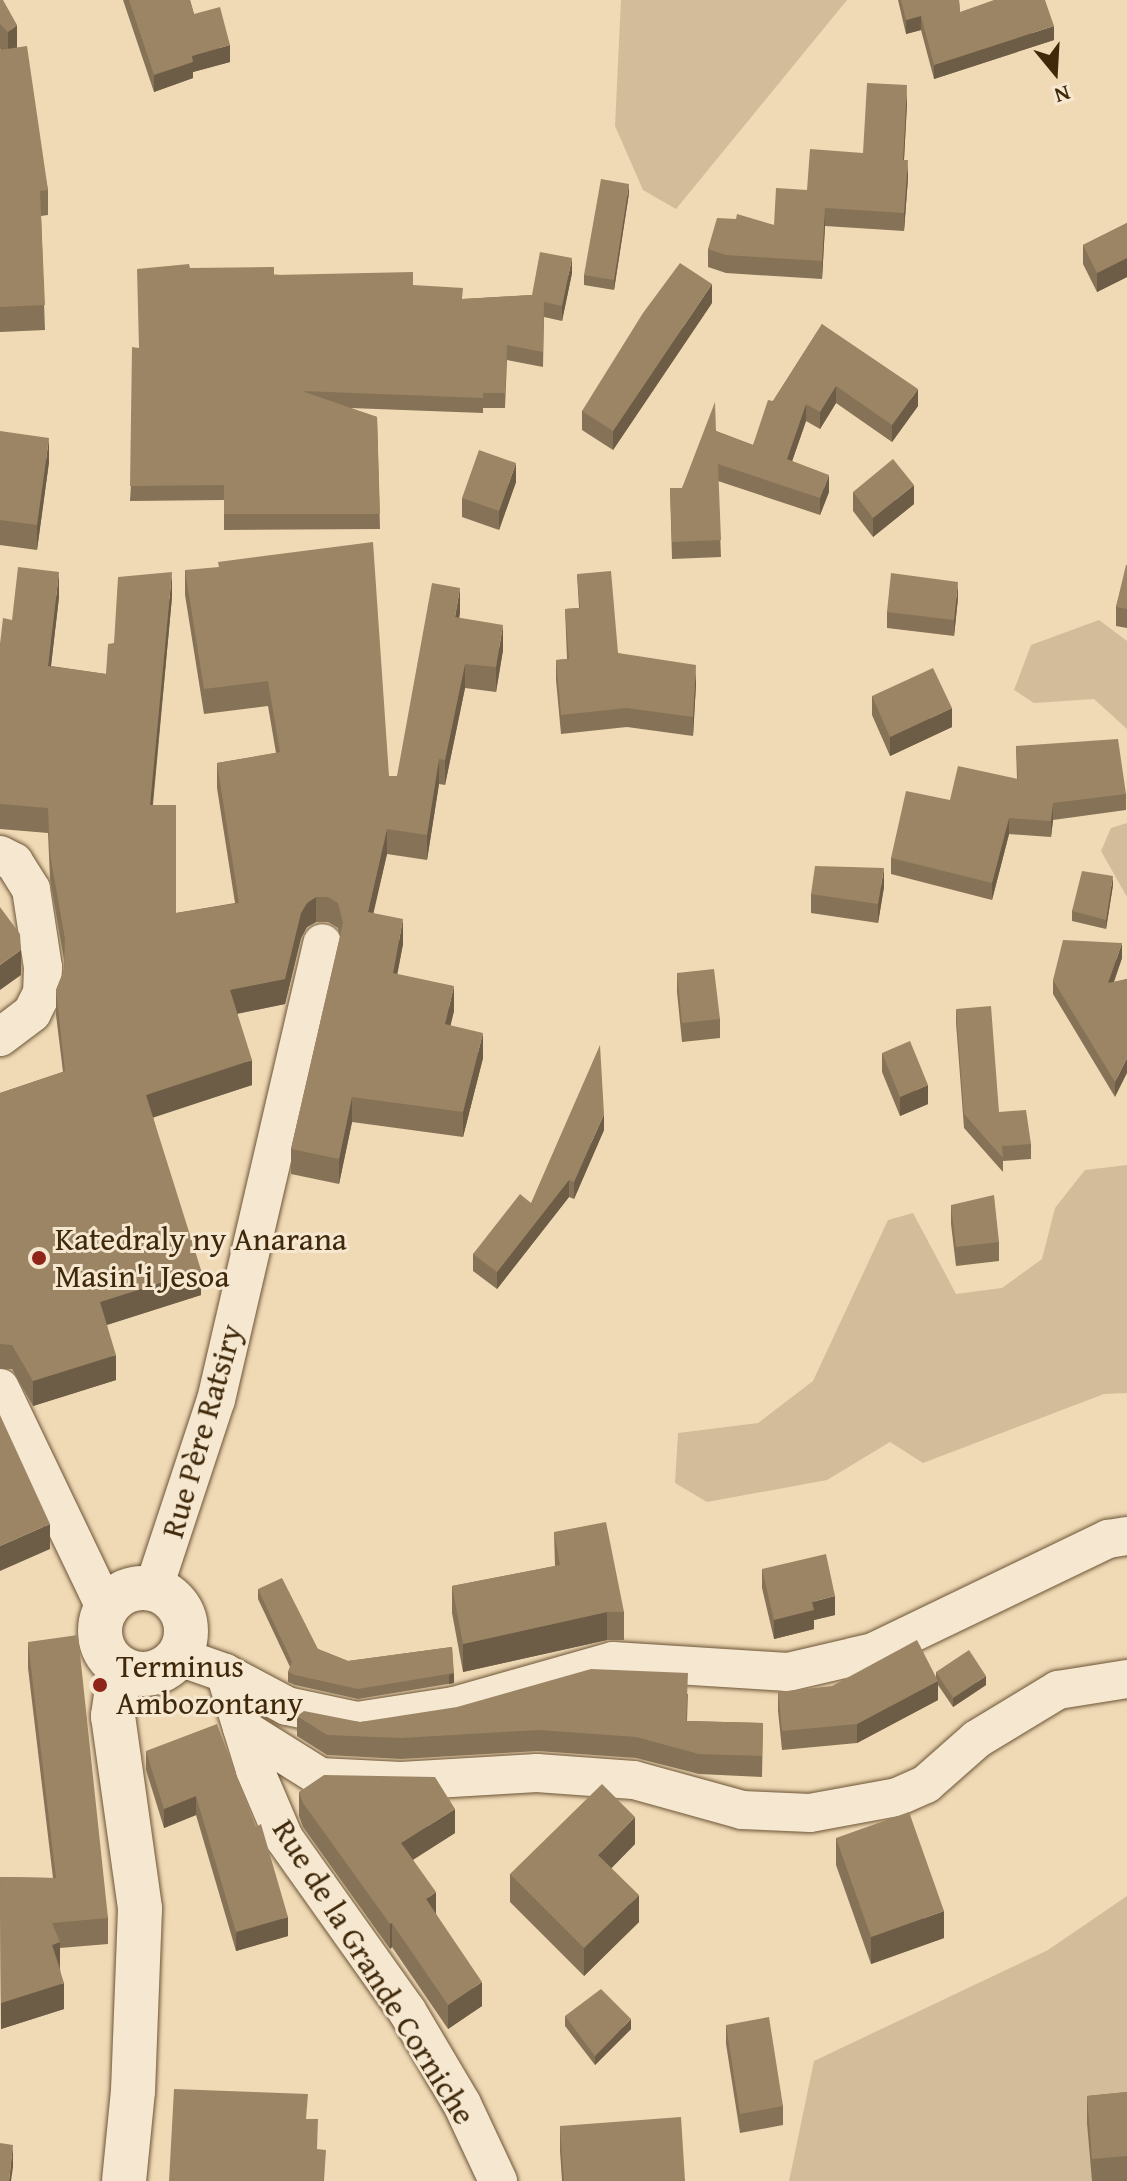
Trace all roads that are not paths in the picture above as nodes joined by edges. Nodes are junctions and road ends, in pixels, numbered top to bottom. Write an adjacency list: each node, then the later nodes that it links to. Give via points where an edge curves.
1 (0, 855): 3 (street, via 14,862 31,889 43,967 42,993 32,1013)
2 (322, 943): 6 (street, Rue Père Ratsiry, via 213,1411)
3 (0, 1037)
4 (0, 1388): 7 (street)
5 (1127, 1536): 10 (street, via 1108,1539 873,1652 788,1672 613,1661 454,1706 357,1721 287,1706)
6 (153, 1590): 7 (street, via 131,1590); 8 (street, via 172,1599 183,1617 185,1637)
7 (106, 1609): 9 (street, via 101,1641)
8 (177, 1656): 9 (street, via 157,1672); 10 (street)
9 (120, 1668): 13 (street, via 113,1716 140,1909)
10 (225, 1673): 12 (street, Rue de la Grande Corniche)
11 (1127, 1679): 12 (street, via 1058,1690 977,1739 926,1784 897,1797 810,1813 742,1810 634,1780 537,1773 401,1781 320,1777)
12 (242, 1728): 14 (street, Rue de la Grande Corniche, via 284,1838 407,2011 462,2104)
13 (124, 2181)
14 (498, 2181)

